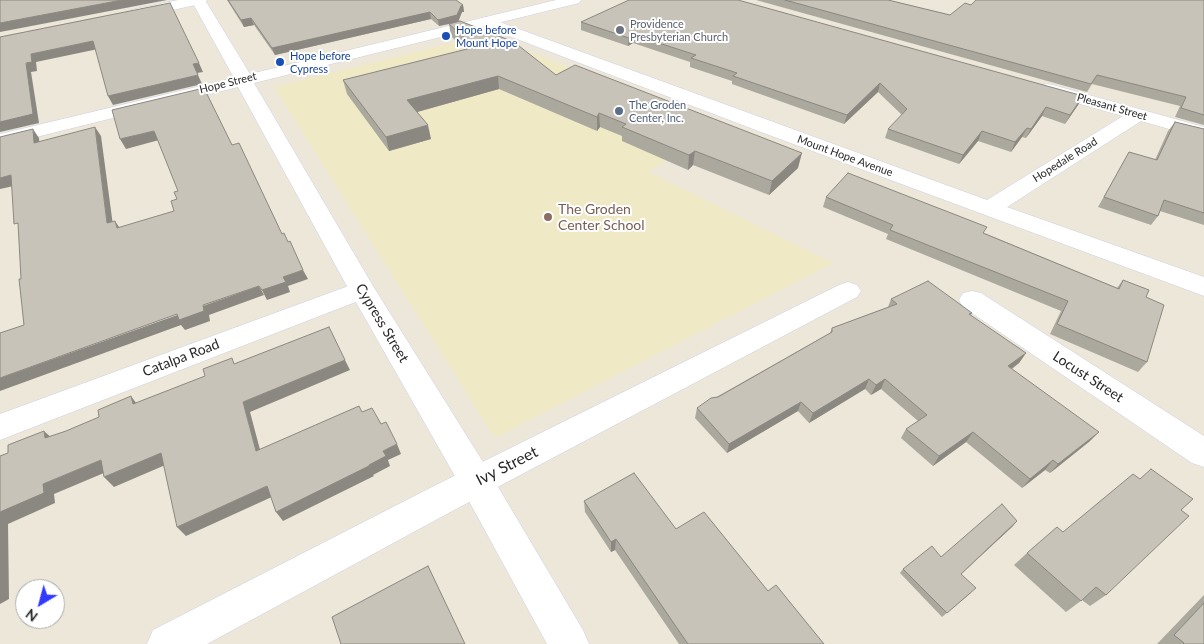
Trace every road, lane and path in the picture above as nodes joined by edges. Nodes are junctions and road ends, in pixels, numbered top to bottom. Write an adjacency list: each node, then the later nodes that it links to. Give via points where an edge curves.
1 (199, 0): 3 (street); 5 (street, Cypress Street)
2 (574, 0): 4 (street, Hope Street)
3 (123, 15)
4 (486, 22): 5 (street, Hope Street); 10 (street, Mount Hope Avenue)
5 (244, 79): 9 (street, Hope Street); 12 (street, Cypress Street)
6 (1027, 83): 7 (street, Pleasant Street)
7 (1141, 115): 8 (street, Pleasant Street); 10 (street, Hopedale Road)
8 (1204, 133)
9 (0, 140)
10 (989, 208): 11 (street, Mount Hope Avenue)
11 (1204, 287)
12 (362, 290): 15 (street, Catalpa Road); 17 (street, Cypress Street)
13 (848, 291): 17 (street, Ivy Street)
14 (972, 300): 16 (street, Locust Street)
15 (0, 427)
16 (1204, 453)
17 (476, 481): 18 (street, Ivy Street); 19 (street, Cypress Street)
18 (166, 644)
19 (570, 644)

